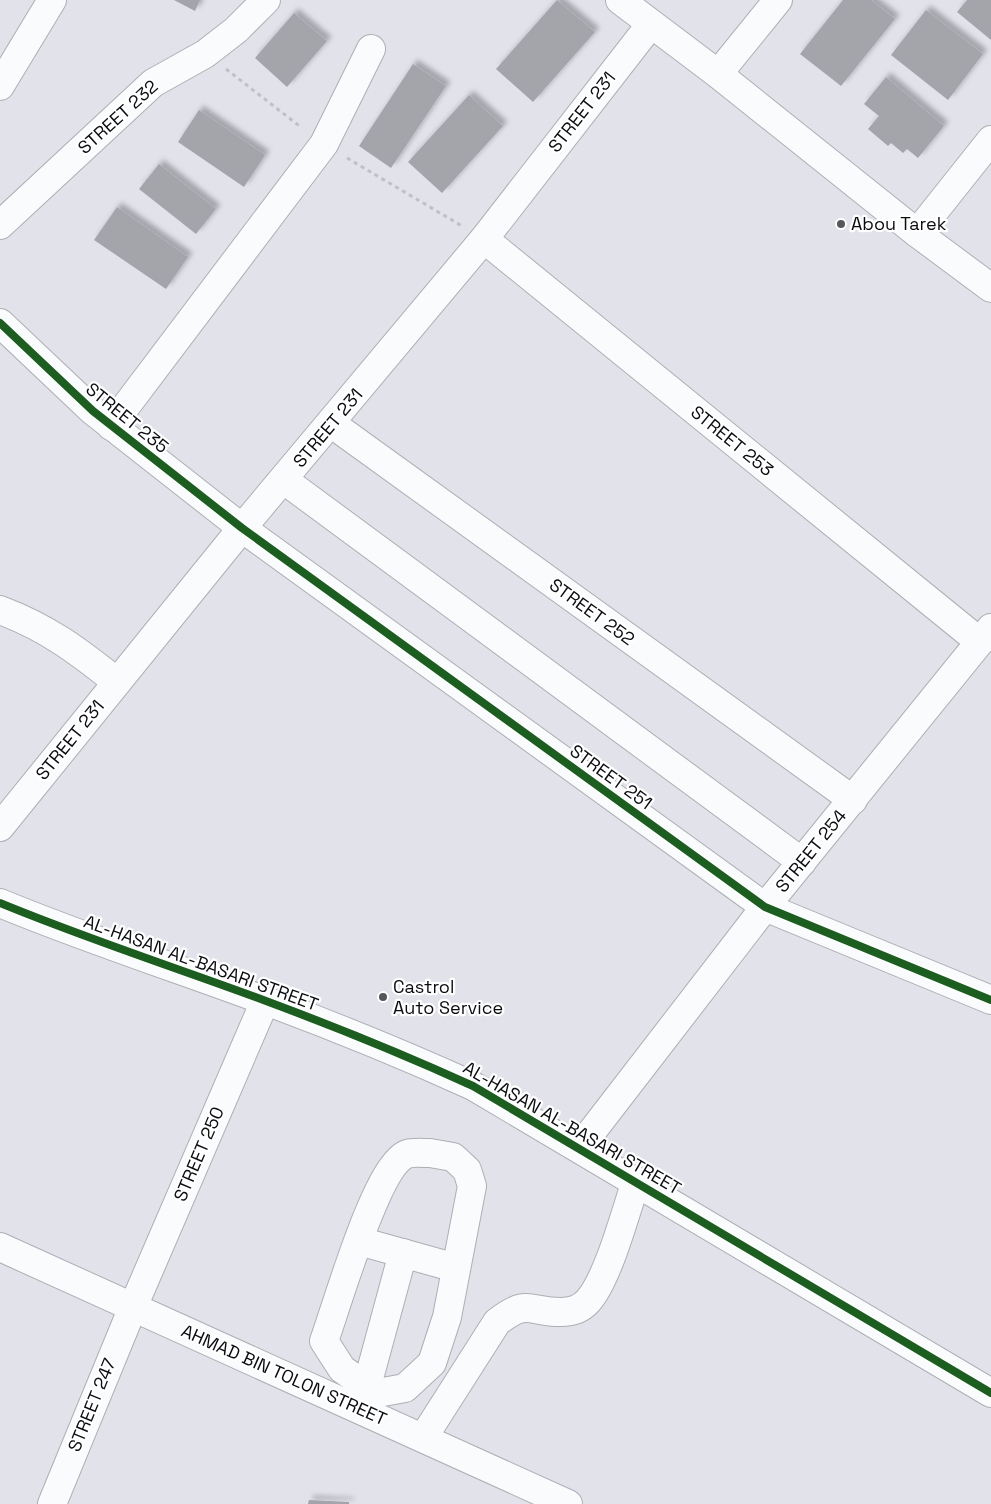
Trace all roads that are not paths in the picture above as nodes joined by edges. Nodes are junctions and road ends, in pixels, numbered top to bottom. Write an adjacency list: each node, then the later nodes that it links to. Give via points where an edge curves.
1 (52, 0): 8 (street)
2 (266, 0): 10 (street, STREET 232, via 206,54 153,83)
3 (620, 0): 5 (street)
4 (778, 0): 7 (street)
5 (651, 24): 7 (street); 12 (street, STREET 231)
6 (371, 49): 16 (street, via 324,144)
7 (718, 74): 11 (street)
8 (0, 86)
9 (991, 140): 11 (street)
10 (0, 225)
11 (917, 233): 13 (street)
12 (484, 239): 15 (street, STREET 231); 20 (street, STREET 253)
13 (991, 288)
14 (0, 323): 16 (street, STREET 235)
15 (332, 424): 17 (street, STREET 231); 22 (street, STREET 252)
16 (111, 426): 18 (street, STREET 235)
17 (284, 480): 18 (street, STREET 231); 24 (street)
18 (242, 528): 21 (street, STREET 231); 26 (street, STREET 251)
19 (0, 610): 21 (street, via 62,639)
20 (986, 635): 22 (street, STREET 254)
21 (118, 682): 23 (street, STREET 231)
22 (853, 800): 24 (street, STREET 254)
23 (0, 827)
24 (802, 862): 26 (street, STREET 254)
25 (0, 903): 27 (street, AL-HASAN AL-BASARI STREET, via 78,935)
26 (766, 907): 28 (street, STREET 251); 29 (street, STREET 254)
27 (265, 1000): 29 (street, AL-HASAN AL-BASARI STREET, via 387,1047 473,1086); 35 (street, STREET 250)
28 (991, 1000)
29 (580, 1147): 30 (street, AL-HASAN AL-BASARI STREET)
30 (636, 1181): 36 (street, AL-HASAN AL-BASARI STREET); 38 (street, via 609,1259 587,1301 571,1312 550,1312 527,1306 510,1312 497,1322)
31 (359, 1241): 33 (street); 34 (street, via 374,1197 391,1167 407,1154 453,1157 467,1170 472,1186); 37 (street, via 324,1341)
32 (0, 1247): 35 (street, AHMAD BIN TOLON STREET)
33 (403, 1253): 34 (street); 37 (street)
34 (456, 1268): 37 (street, via 447,1317 432,1363 405,1388)
35 (133, 1307): 37 (street, AHMAD BIN TOLON STREET); 39 (street, STREET 247)
36 (991, 1393)
37 (364, 1399): 38 (street, AHMAD BIN TOLON STREET)
38 (423, 1438): 40 (street, AHMAD BIN TOLON STREET)
39 (52, 1504)
40 (568, 1504)

